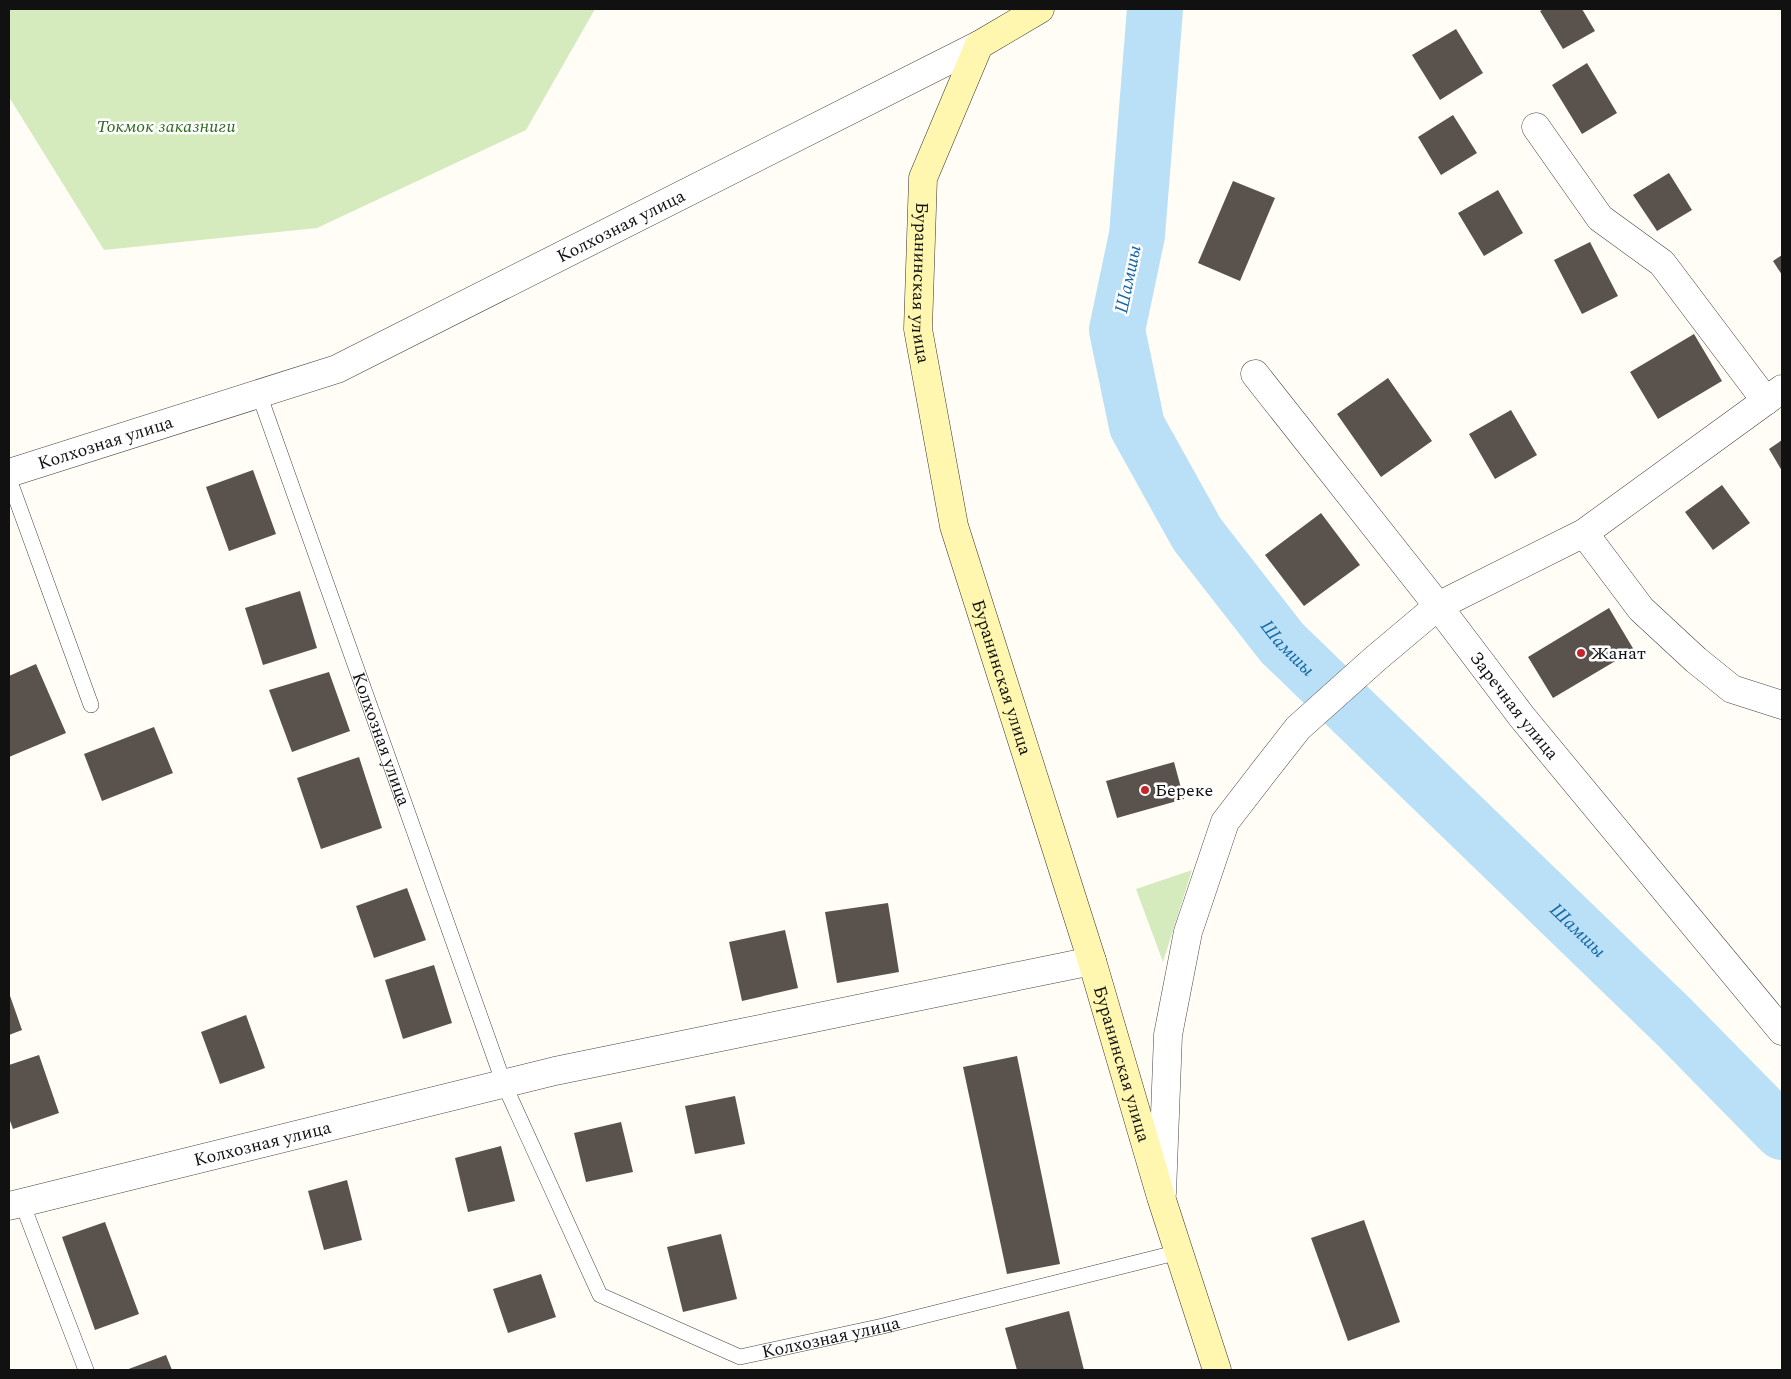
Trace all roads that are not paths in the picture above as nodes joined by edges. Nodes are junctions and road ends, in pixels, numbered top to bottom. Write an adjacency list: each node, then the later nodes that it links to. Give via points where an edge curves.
1 (1040, 9): 2 (main road)
2 (979, 45): 5 (street, Колхозная улица, via 337,369); 13 (main road, Буранинская улица, via 923,178 918,329 954,526)
3 (1536, 126): 6 (street, via 1600,218 1662,262)
4 (1255, 374): 10 (street, Заречная улица)
5 (258, 394): 7 (street, Колхозная улица); 15 (lane, Колхозная улица)
6 (1774, 395): 9 (street)
7 (9, 473)
8 (9, 479): 11 (lane)
9 (1584, 534): 10 (street); 12 (street, via 1641,609 1696,660 1732,689)
10 (1438, 606): 14 (street, Заречная улица, via 1522,717); 16 (street, via 1298,728 1225,822 1188,932 1168,1034)
11 (91, 705)
12 (1782, 705)
13 (1092, 961): 15 (street, Колхозная улица); 16 (main road, Буранинская улица)
14 (1782, 1031)
15 (504, 1084): 17 (street, Колхозная улица); 18 (lane, Колхозная улица, via 600,1295 740,1357 883,1326)
16 (1161, 1197): 18 (main road, Буранинская улица)
17 (15, 1205): 19 (lane, Колхозная улица)
18 (1179, 1252): 20 (main road, Буранинская улица)
19 (86, 1370)
20 (1217, 1370)

